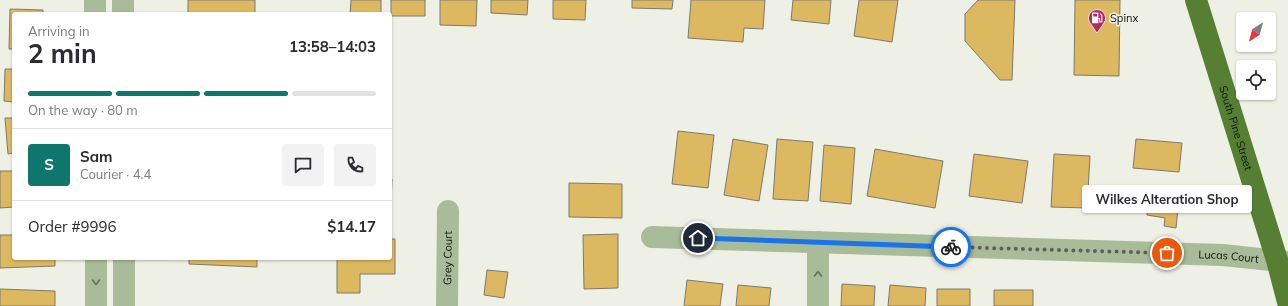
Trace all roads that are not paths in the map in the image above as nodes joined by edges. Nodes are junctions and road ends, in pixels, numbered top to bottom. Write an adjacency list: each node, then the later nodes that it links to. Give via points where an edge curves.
1 (95, 0): 4 (street)
2 (124, 0): 5 (street)
3 (1196, 0): 11 (highway, South Pine Street)
4 (95, 12)
5 (124, 12)
6 (448, 211): 15 (street, Grey Court)
7 (652, 237): 8 (street, Lucas Court)
8 (818, 242): 11 (street, Lucas Court, via 1223,255); 16 (street, one-way to 8)
9 (96, 260): 13 (street, one-way to 13)
10 (124, 260): 14 (street)
11 (1283, 261): 12 (highway, South Pine Street)
12 (1288, 302)
13 (96, 306)
14 (124, 306)
15 (447, 306)
16 (818, 306)

